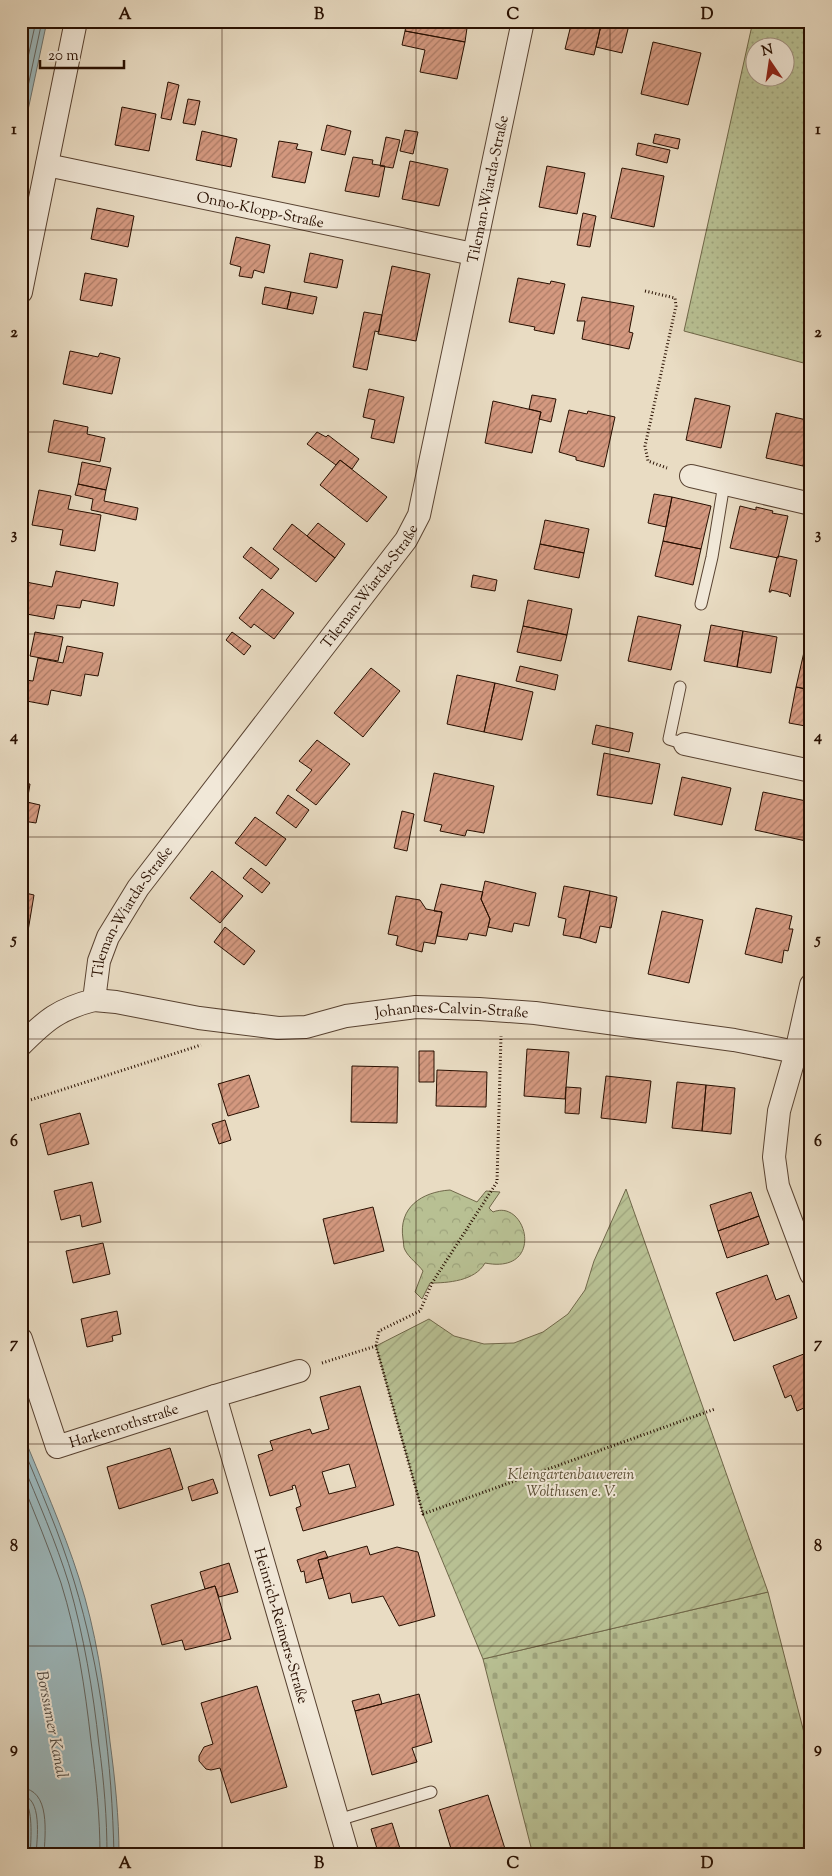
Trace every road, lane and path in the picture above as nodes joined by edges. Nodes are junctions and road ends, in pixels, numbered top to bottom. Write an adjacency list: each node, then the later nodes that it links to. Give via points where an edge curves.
1 (76, 21): 3 (street)
2 (523, 21): 4 (street, Tileman-Wiarda-Straße)
3 (47, 165): 4 (street, Onno-Klopp-Straße); 6 (street)
4 (473, 254): 15 (street, Tileman-Wiarda-Straße, via 419,515 406,540 138,888 108,937 99,961)
5 (645, 291): 7 (path, via 675,298 676,306 645,446 648,460)
6 (21, 292)
7 (691, 476): 8 (street)
8 (724, 484): 9 (street); 10 (lane)
9 (811, 504)
10 (701, 604)
11 (680, 687): 12 (lane, via 670,739)
12 (685, 744): 13 (street)
13 (811, 771)
14 (811, 985): 19 (street)
15 (94, 1000): 17 (street, Johannes-Calvin-Straße); 18 (street, Tileman-Wiarda-Straße, via 49,1019)
16 (506, 1011): 17 (street, Johannes-Calvin-Straße, via 416,1007 346,1016 306,1027 278,1028); 19 (street, Johannes-Calvin-Straße, via 734,1040); 23 (path, via 500,1041 497,1182 432,1283 420,1310 379,1332)
17 (222, 1021): 20 (path, via 200,1046)
18 (21, 1045)
19 (803, 1055): 21 (street, via 779,1111 774,1157 778,1186)
20 (21, 1103)
21 (811, 1274)
22 (21, 1339): 25 (street, Harkenrothstraße, via 57,1447)
23 (376, 1346): 24 (path); 26 (path, via 423,1514)
24 (299, 1371): 25 (street, Harkenrothstraße)
25 (215, 1396): 28 (street, Heinrich-Reimers-Straße)
26 (716, 1409)
27 (431, 1792): 28 (lane)
28 (338, 1820): 29 (street, Heinrich-Reimers-Straße)
29 (348, 1855)

